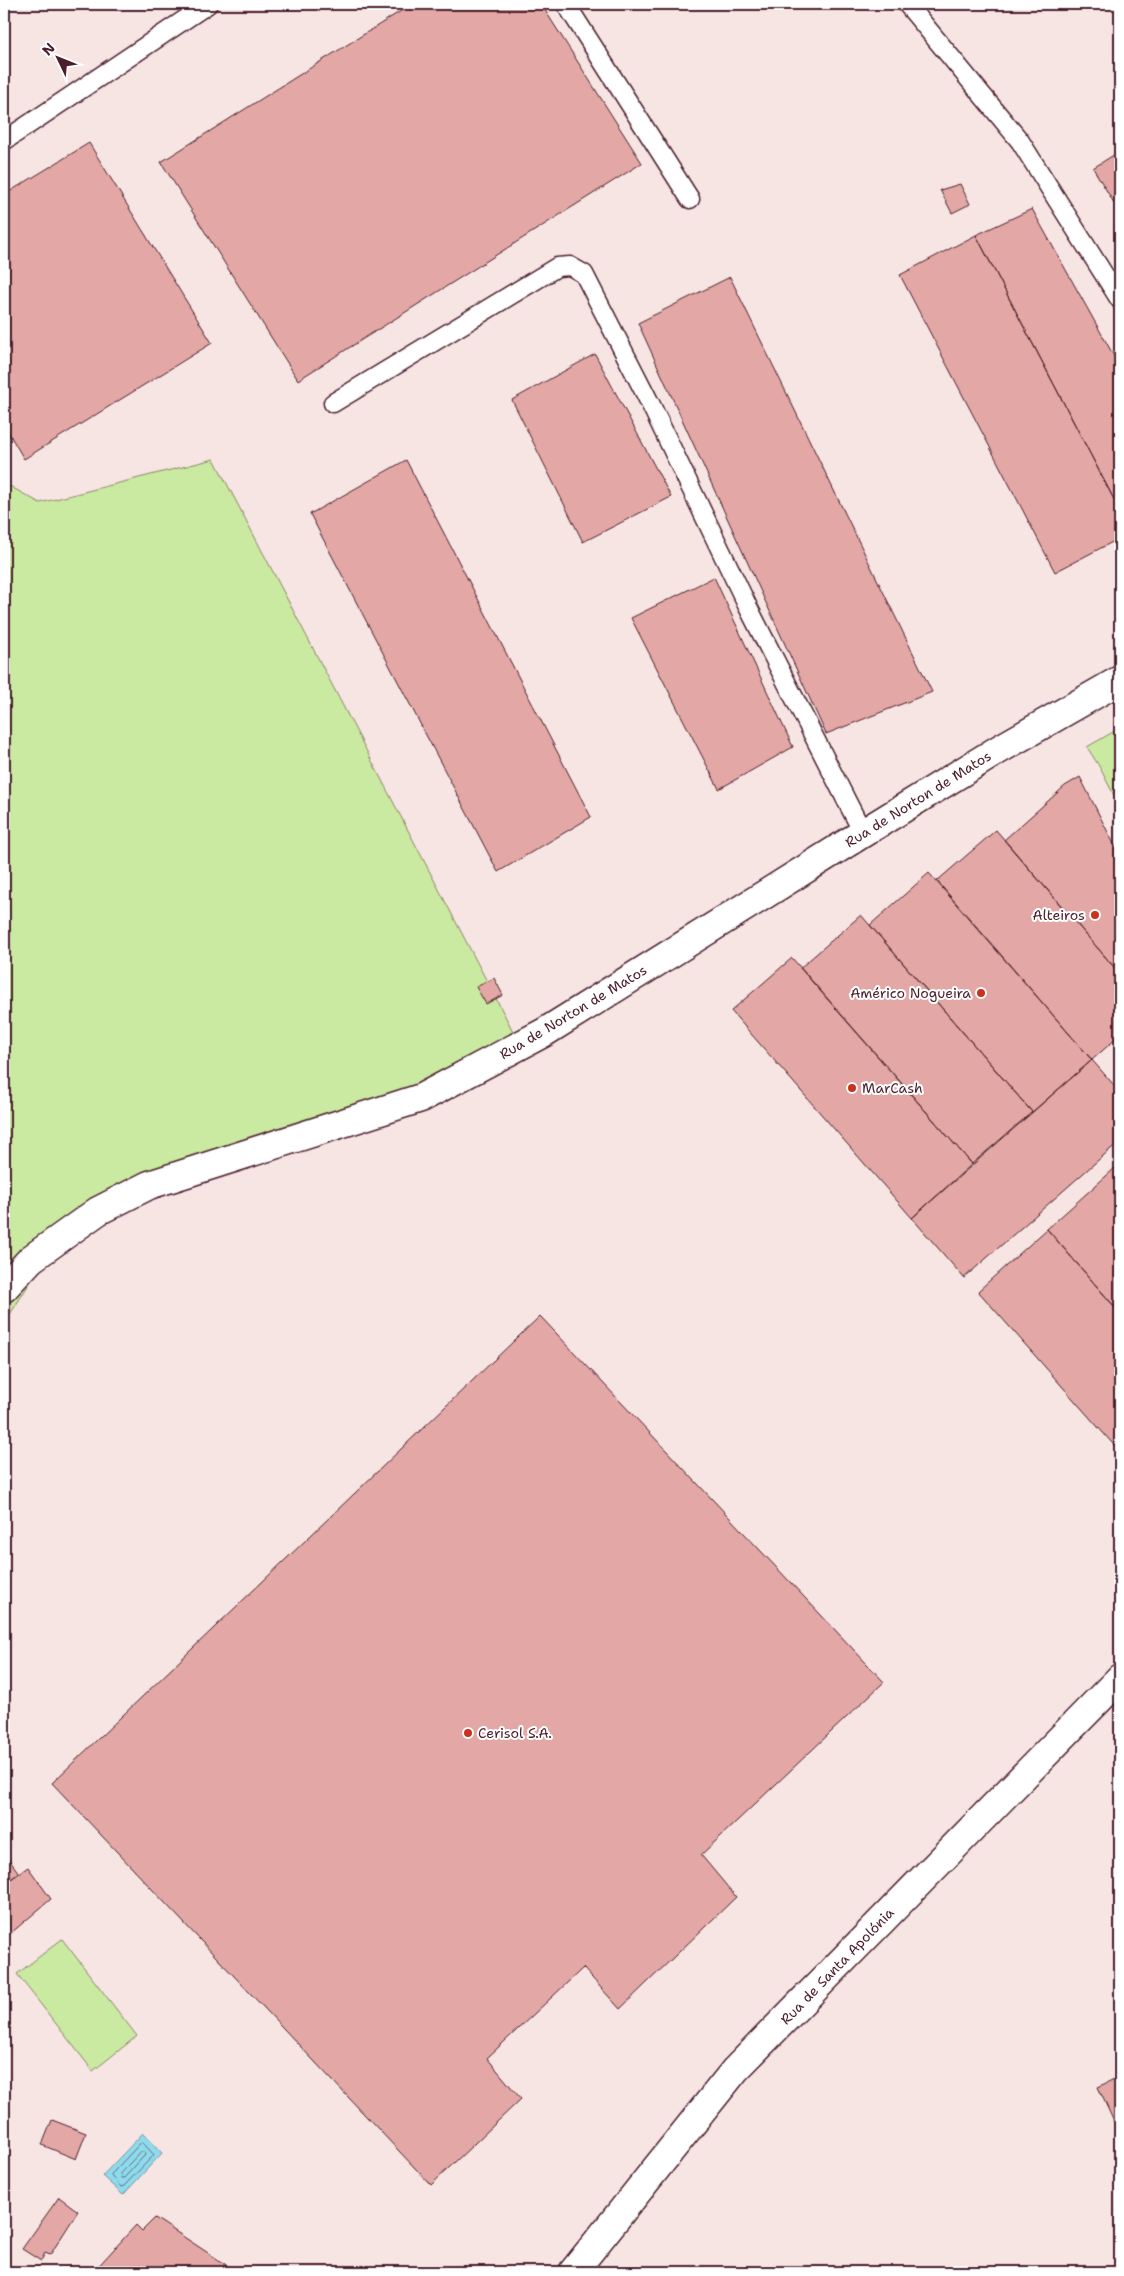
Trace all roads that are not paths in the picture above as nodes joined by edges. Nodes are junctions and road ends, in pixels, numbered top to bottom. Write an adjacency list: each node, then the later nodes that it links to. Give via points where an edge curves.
1 (208, 4): 4 (lane)
2 (566, 4): 5 (lane)
3 (907, 4): 6 (lane, via 1020,141)
4 (4, 141)
5 (690, 199)
6 (1120, 300)
7 (333, 403): 9 (lane, via 557,267 570,266 584,274)
8 (1120, 680): 9 (street, Rua de Norton de Matos)
9 (862, 833): 10 (street, Rua de Norton de Matos, via 545,1032 421,1098 149,1185 91,1216 31,1260)
10 (4, 1288)
11 (1120, 1678): 12 (street, Rua de Santa Apolónia, via 736,2070)
12 (573, 2272)

